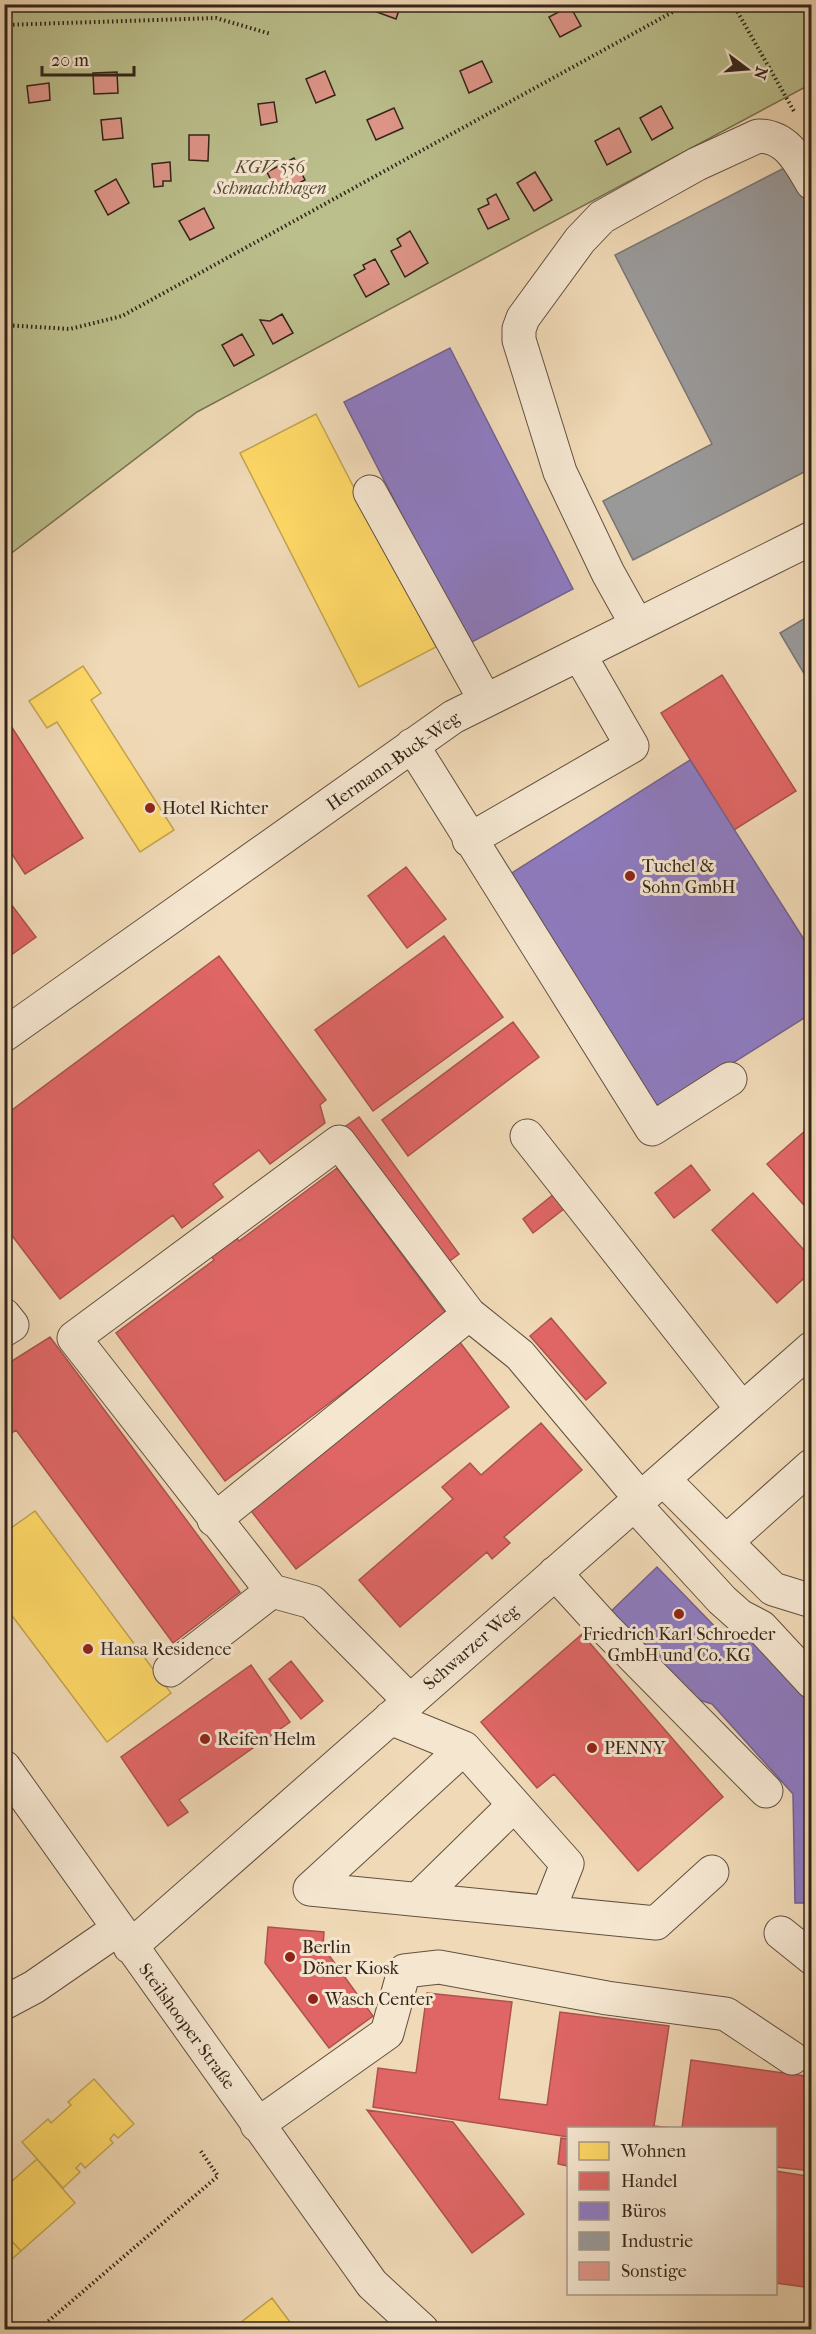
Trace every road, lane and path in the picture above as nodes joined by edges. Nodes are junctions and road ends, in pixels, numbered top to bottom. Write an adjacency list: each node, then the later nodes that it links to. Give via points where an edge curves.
1 (687, 4): 7 (path, via 122,316 70,329)
2 (733, 4): 5 (path)
3 (4, 25): 4 (path, via 216,18)
4 (271, 34)
5 (800, 123)
6 (812, 183): 10 (street, via 790,149 766,136 758,136 698,164 602,217 580,240 523,318 519,340 560,472)
7 (4, 325)
8 (370, 492): 12 (street)
9 (812, 537): 10 (street, Hermann-Buck-Weg)
10 (637, 625): 11 (street, Hermann-Buck-Weg)
11 (579, 654): 12 (street, Hermann-Buck-Weg); 14 (street, via 632,746)
12 (485, 700): 13 (street, Hermann-Buck-Weg)
13 (412, 745): 14 (street); 15 (street, Hermann-Buck-Weg)
14 (469, 840): 16 (street, via 652,1129)
15 (4, 1035)
16 (730, 1079)
17 (527, 1136): 22 (street)
18 (469, 1314): 24 (street, via 520,1355); 25 (street); 25 (street, via 339,1142 74,1338)
19 (4, 1315): 20 (street, via 12,1325)
20 (4, 1330)
21 (811, 1348): 22 (street, Schwarzer Weg)
22 (742, 1409): 24 (street, Schwarzer Weg)
23 (811, 1466): 26 (street)
24 (646, 1494): 26 (street); 27 (street, Schwarzer Weg); 31 (street, via 722,1600 761,1627)
25 (214, 1520): 28 (street)
26 (726, 1542): 29 (street, via 773,1589)
27 (555, 1573): 32 (street, Schwarzer Weg); 35 (street, via 604,1628)
28 (272, 1591): 30 (street); 32 (street, via 312,1602)
29 (812, 1601)
30 (170, 1671)
31 (812, 1682)
32 (400, 1709): 33 (street); 41 (street, Schwarzer Weg)
33 (464, 1748): 36 (street); 38 (street, via 310,1889)
34 (4, 1767): 41 (street, Steilshooper Straße)
35 (766, 1791)
36 (514, 1805): 38 (street); 39 (street, via 567,1864)
37 (712, 1872): 39 (street, via 656,1923)
38 (418, 1899): 39 (street)
39 (548, 1912)
40 (782, 1933): 42 (street)
41 (124, 1938): 43 (street, Schwarzer Weg); 45 (street, Steilshooper Straße)
42 (812, 1958)
43 (4, 2003)
44 (792, 2058): 45 (street, via 726,2014 607,1998 439,1967 404,1971 387,2033)
45 (257, 2124): 47 (street, Steilshooper Straße)
46 (200, 2150): 48 (path, via 218,2176)
47 (372, 2284): 49 (street, Steilshooper Straße); 50 (street, Steilshooper Straße)
48 (38, 2330)
49 (391, 2330)
50 (422, 2330)

